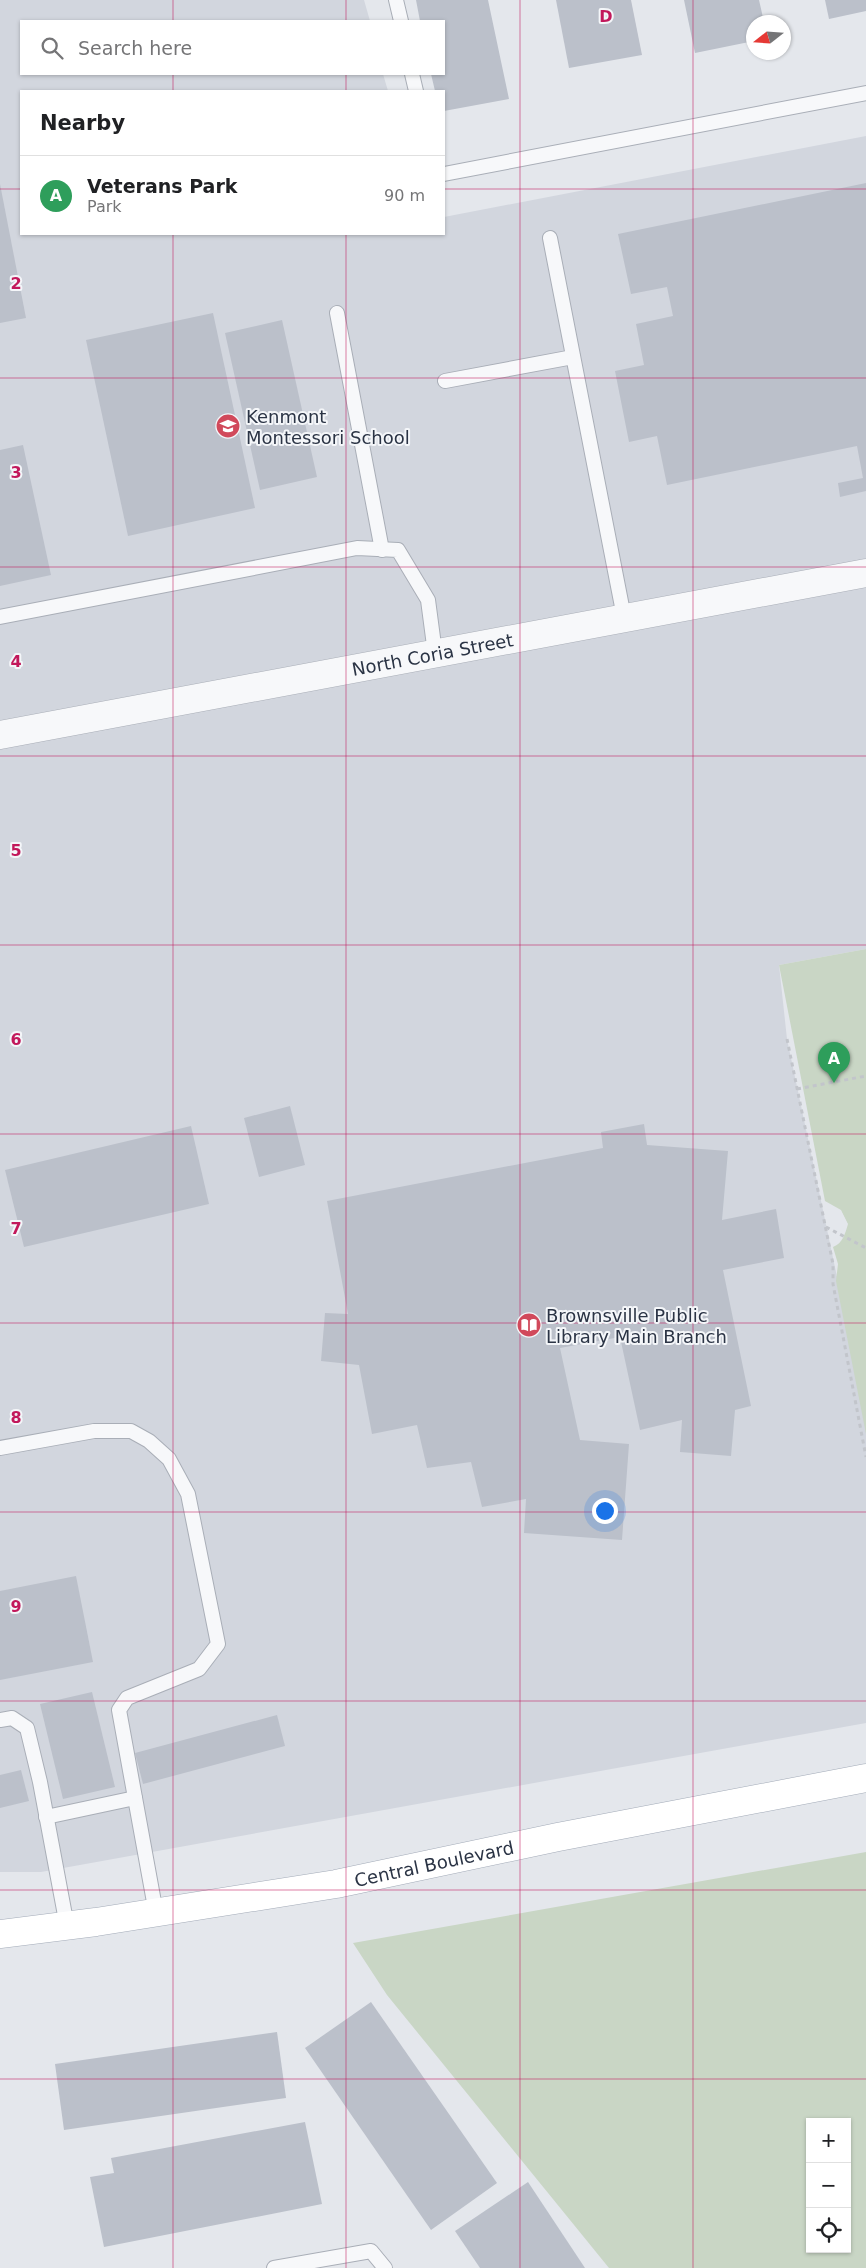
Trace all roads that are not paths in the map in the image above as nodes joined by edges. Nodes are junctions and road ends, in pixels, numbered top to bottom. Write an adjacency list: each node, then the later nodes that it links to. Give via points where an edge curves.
1 (396, 0): 2 (lane)
2 (401, 20)
3 (412, 75): 4 (lane)
4 (416, 90)
5 (866, 93): 6 (lane)
6 (445, 174)
7 (550, 238): 9 (lane)
8 (337, 313): 11 (lane)
9 (573, 357): 10 (lane); 14 (lane)
10 (445, 381)
11 (382, 550): 13 (lane, via 358,548); 15 (lane, via 398,550 428,600)
12 (866, 573): 14 (street, North Coria Street)
13 (0, 617)
14 (624, 617): 15 (street, North Coria Street)
15 (434, 653): 16 (street, North Coria Street)
16 (0, 735)
17 (0, 1448): 20 (lane, via 94,1432 131,1431 170,1459 188,1494 218,1644 199,1669 126,1698 118,1710)
18 (0, 1720): 21 (lane, via 12,1718 27,1728)
19 (866, 1778): 22 (main road, Central Boulevard, via 558,1837 336,1884)
20 (135, 1798): 21 (lane); 22 (lane)
21 (46, 1817): 23 (lane)
22 (156, 1912): 23 (main road, Central Boulevard)
23 (67, 1926): 24 (main road, Central Boulevard)
24 (0, 1934)
25 (274, 2268): 26 (lane, via 371,2251)
26 (385, 2268)

